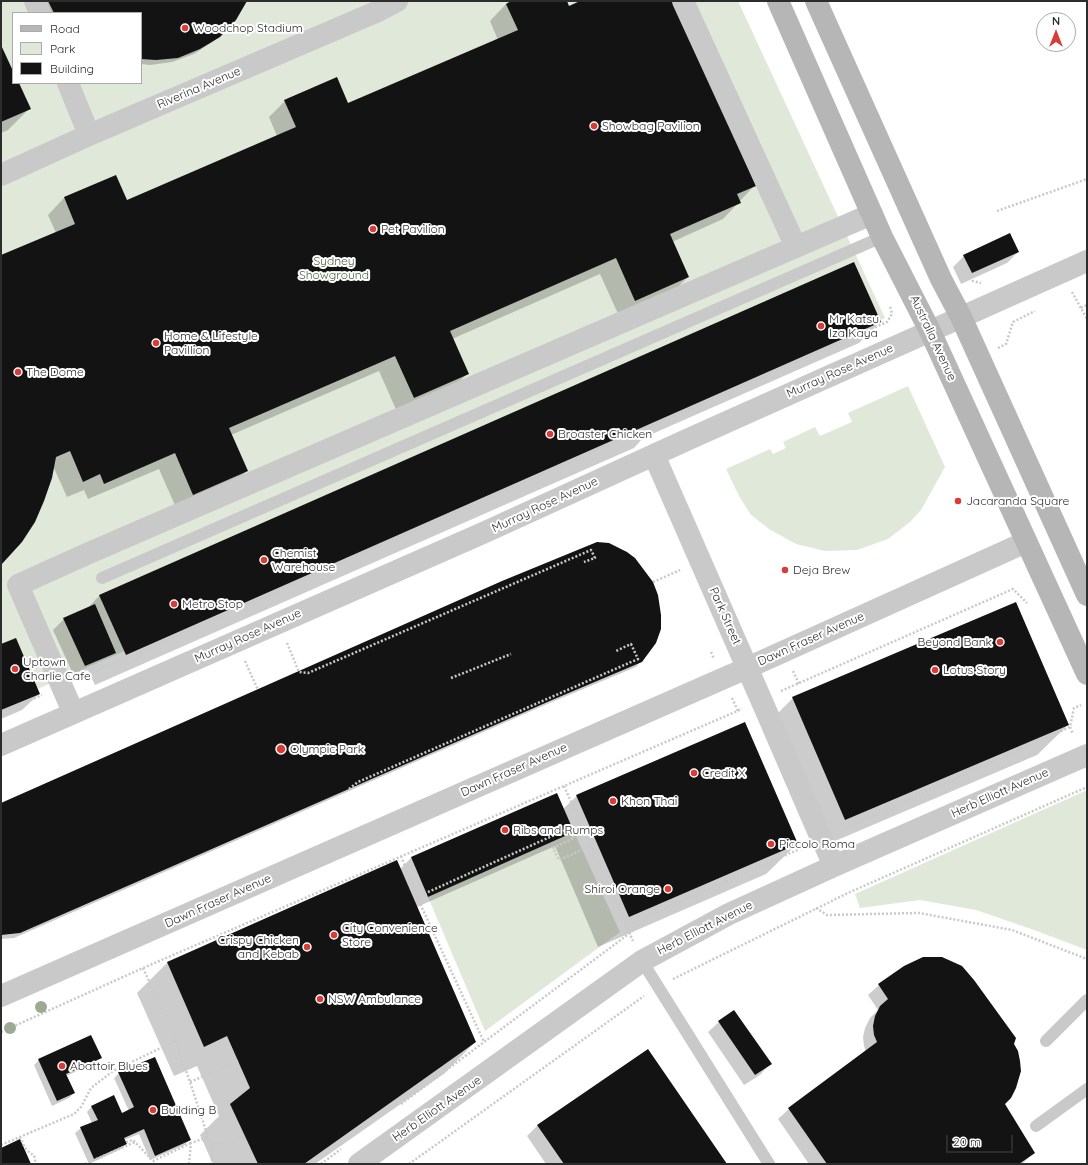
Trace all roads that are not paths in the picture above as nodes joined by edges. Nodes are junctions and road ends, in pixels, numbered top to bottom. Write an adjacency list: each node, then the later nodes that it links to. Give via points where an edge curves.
1 (35, 1): 7 (street)
2 (397, 1): 6 (street, Riverina Avenue)
3 (684, 1): 13 (street)
4 (778, 1): 11 (main road, Australia Avenue)
5 (816, 1): 15 (main road, via 941,279)
6 (373, 6): 9 (street, Riverina Avenue)
7 (40, 12)
8 (68, 84): 9 (street)
9 (89, 135): 10 (street, Riverina Avenue)
10 (1, 175)
11 (872, 214): 12 (main road, Australia Avenue); 13 (street)
12 (882, 237): 16 (main road, Australia Avenue); 19 (lane)
13 (796, 247): 23 (street, via 18,585)
14 (1087, 261): 15 (street, Murray Rose Avenue)
15 (961, 317): 16 (street, Murray Rose Avenue); 20 (main road)
16 (930, 331): 17 (street, Murray Rose Avenue); 18 (main road, Australia Avenue)
17 (654, 455): 21 (street, Park Street); 23 (street, Murray Rose Avenue, via 237,642)
18 (1026, 542): 21 (street, Dawn Fraser Avenue); 22 (main road, Australia Avenue)
19 (102, 578)
20 (1087, 595)
21 (747, 668): 26 (street, Park Street); 28 (street, Dawn Fraser Avenue)
22 (1087, 674)
23 (73, 712): 24 (street, Murray Rose Avenue)
24 (1, 745)
25 (1087, 755): 26 (street, Herb Elliott Avenue)
26 (834, 866): 27 (street, Herb Elliott Avenue, via 730,914)
27 (642, 961): 33 (street, Herb Elliott Avenue); 34 (lane)
28 (1, 996)
29 (1087, 1000): 30 (lane)
30 (1046, 1041)
31 (1087, 1089): 32 (lane)
32 (1036, 1126)
33 (359, 1164)
34 (768, 1164)

